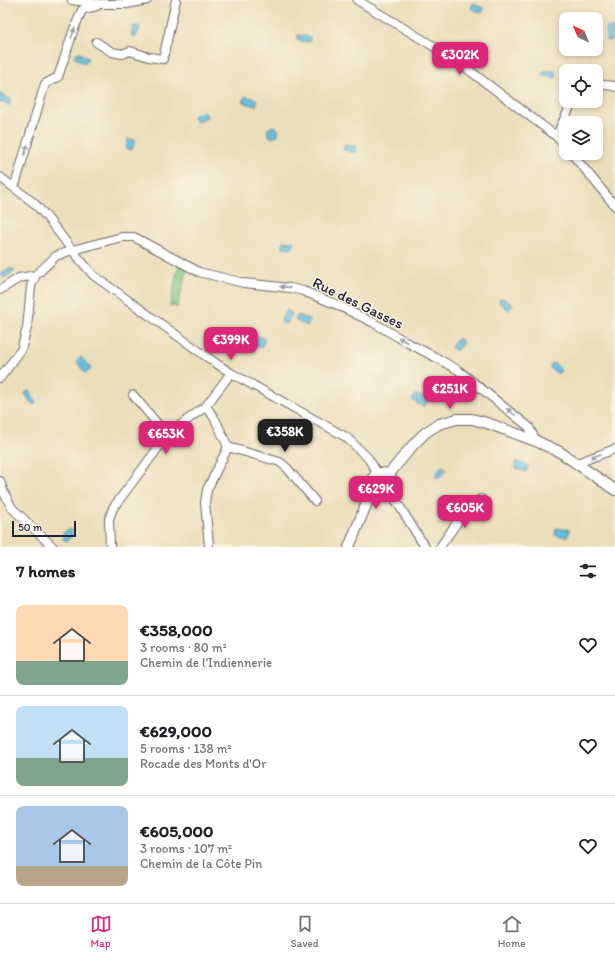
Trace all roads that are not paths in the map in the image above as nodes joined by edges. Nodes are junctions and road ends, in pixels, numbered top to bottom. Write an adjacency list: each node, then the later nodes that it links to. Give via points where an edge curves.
1 (72, 0): 5 (street)
2 (147, 0): 5 (street, via 127,4)
3 (176, 0): 6 (street, via 163,59 130,51 122,54 112,52)
4 (357, 0): 10 (street, via 453,58)
5 (98, 4): 14 (street, one-way to 5, via 16,182 45,84 58,77 82,10)
6 (96, 42)
7 (603, 84): 8 (street)
8 (615, 85)
9 (570, 108): 10 (street)
10 (556, 136): 11 (street)
11 (559, 140)
12 (577, 160): 15 (street)
13 (0, 177): 14 (street)
14 (12, 186): 16 (street, via 34,203)
15 (615, 206)
16 (72, 250): 17 (street, Rue des Gasses, via 56,256); 19 (street, via 93,275); 24 (street, Rue des Gasses, one-way to 16, via 529,427 458,370 333,303 303,291 244,283 199,272 134,237 122,236)
17 (36, 275): 18 (street, via 19,278); 20 (street, via 31,286 27,328 21,350)
18 (0, 290)
19 (231, 373): 22 (street); 28 (street, via 346,437 367,457)
20 (0, 378)
21 (133, 395): 23 (street)
22 (206, 406): 23 (street); 25 (street)
23 (167, 435): 38 (street, via 113,508 109,519)
24 (536, 441): 27 (street); 29 (street, via 487,423 457,419 439,424 426,432)
25 (228, 447): 35 (street, via 280,462); 36 (street, via 207,490 205,502)
26 (615, 449): 27 (street, one-way to 27)
27 (577, 463): 31 (street)
28 (377, 473): 29 (street); 33 (street, via 370,482)
29 (389, 474): 32 (street, via 394,484)
30 (0, 481): 37 (street, via 12,508)
31 (615, 490)
32 (390, 491): 33 (street, via 384,495); 40 (street)
33 (374, 492): 39 (street, via 368,500)
34 (481, 499): 41 (street, via 467,508)
35 (315, 501)
36 (209, 546)
37 (53, 547)
38 (110, 547)
39 (349, 547)
40 (425, 547)
41 (440, 547)

